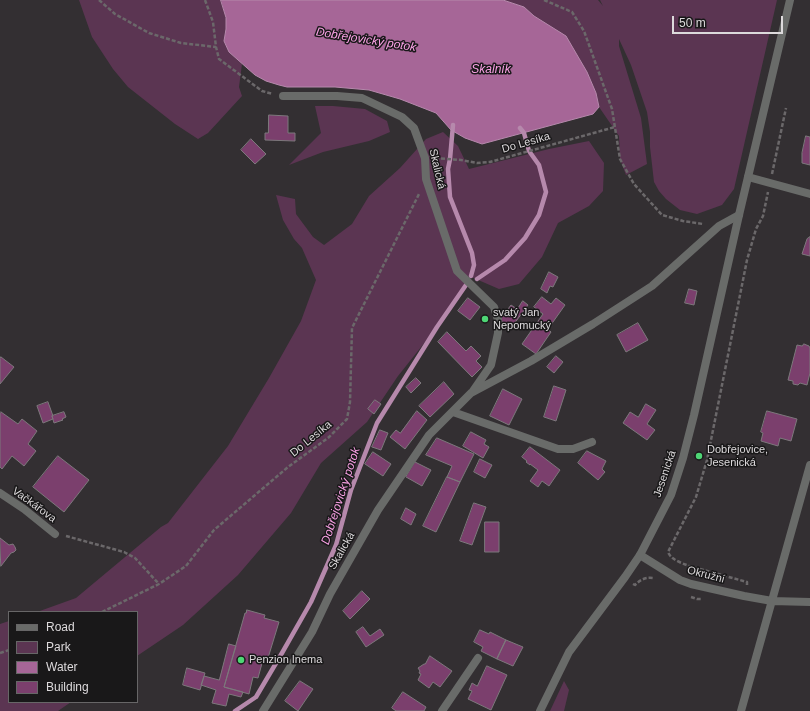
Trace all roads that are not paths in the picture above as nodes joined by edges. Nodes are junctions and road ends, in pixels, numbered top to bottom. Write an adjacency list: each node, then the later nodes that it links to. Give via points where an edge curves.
1 (790, 0): 3 (street, Jesenická)
2 (283, 96): 6 (street, Skalická, via 362,98 402,117 414,128 425,158 426,179 457,271 494,307 498,320 491,365)
3 (748, 177): 4 (street); 5 (street, Jesenická)
4 (810, 194)
5 (739, 215): 6 (street, Skalická, via 719,226 652,286 531,361); 12 (street, Jesenická, via 683,458 671,495)
6 (471, 393): 7 (street, Skalická)
7 (453, 412): 8 (street, via 558,449 573,448); 16 (street, Skalická, via 429,435 378,510 330,594 312,632)
8 (592, 442)
9 (810, 465): 13 (street)
10 (0, 493): 11 (street, Vačkářova)
11 (55, 534)
12 (640, 555): 13 (street, Okružní, via 680,580 704,588); 18 (street, Jesenická, via 570,652)
13 (772, 601): 14 (street, Okružní); 19 (street)
14 (810, 602)
15 (478, 658): 17 (street)
16 (263, 711)
17 (442, 711)
18 (540, 711)
19 (741, 711)

